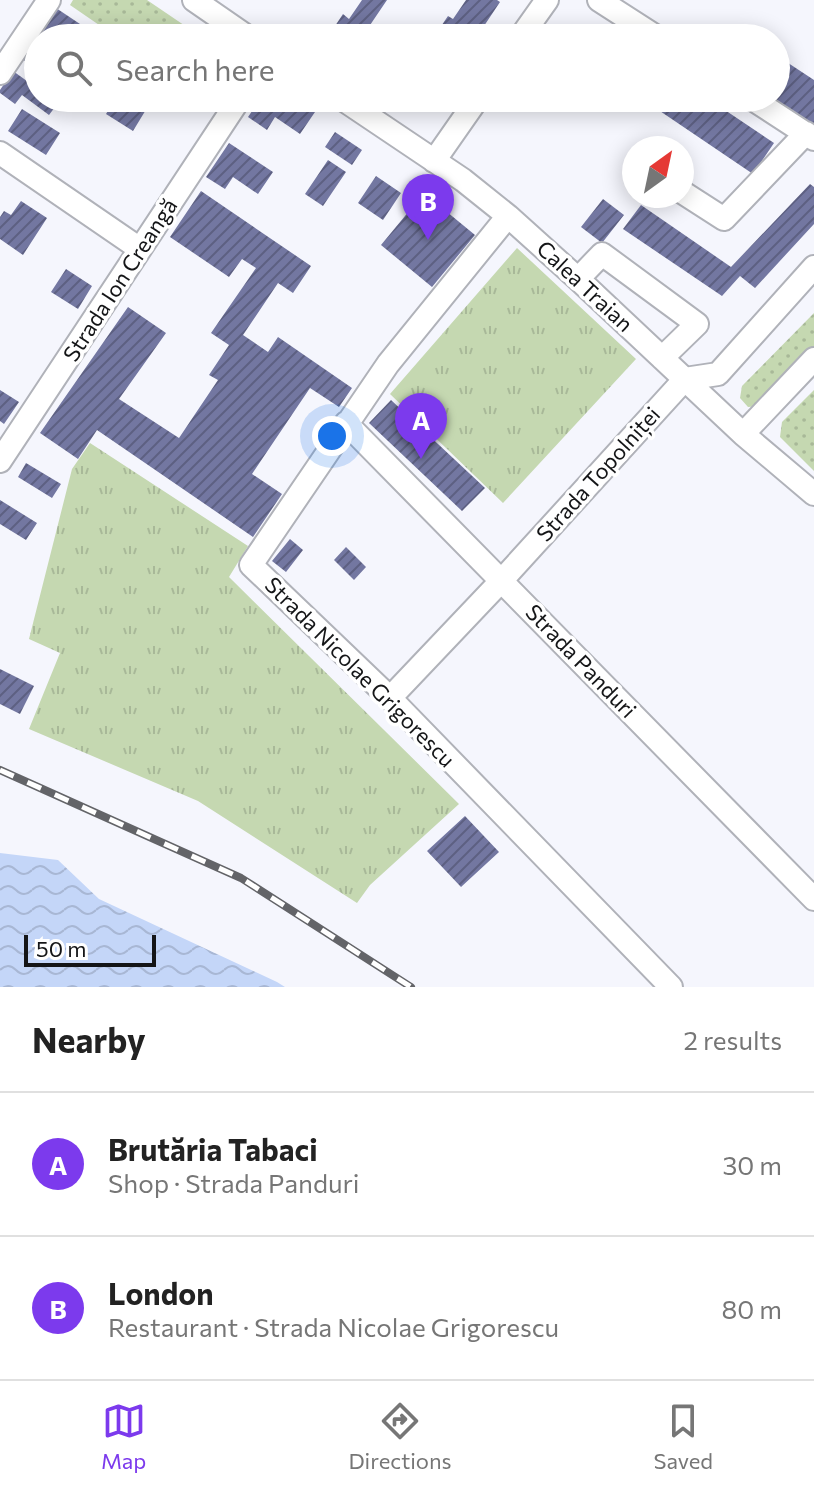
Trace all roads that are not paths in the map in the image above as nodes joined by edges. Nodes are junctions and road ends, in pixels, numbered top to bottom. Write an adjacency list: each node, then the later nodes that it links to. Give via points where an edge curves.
1 (49, 0): 5 (street)
2 (194, 0): 6 (street)
3 (547, 0): 7 (street)
4 (599, 0): 8 (street)
5 (33, 24)
6 (229, 24)
7 (530, 24)
8 (636, 24)
9 (24, 37): 10 (street)
10 (0, 73)
11 (231, 112): 20 (street, Strada Ion Creangă)
12 (362, 112): 17 (street, Calea Traian)
13 (468, 112): 17 (street)
14 (773, 112): 15 (street)
15 (810, 136): 18 (street, via 724,219)
16 (0, 153): 20 (street)
17 (434, 161): 19 (street, Calea Traian)
18 (694, 200)
19 (508, 216): 22 (street, Calea Traian); 26 (street, Strada Nicolae Grigorescu)
20 (140, 249): 28 (street, Strada Ion Creangă)
21 (814, 267): 25 (street, via 718,374)
22 (578, 279): 23 (street, Calea Traian); 23 (street, via 602,254 697,324)
23 (662, 358): 25 (street, Calea Traian)
24 (814, 359): 27 (street)
25 (685, 379): 27 (street, Calea Traian); 30 (street, Strada Topolniței)
26 (346, 423): 30 (street, Strada Panduri); 31 (street, Strada Nicolae Grigorescu, via 251,565)
27 (743, 434): 29 (street, Calea Traian)
28 (0, 461)
29 (814, 494)
30 (502, 580): 31 (street, Strada Topolniței); 32 (street, Strada Panduri)
31 (390, 698): 33 (street, Strada Nicolae Grigorescu)
32 (814, 899)
33 (671, 987)

